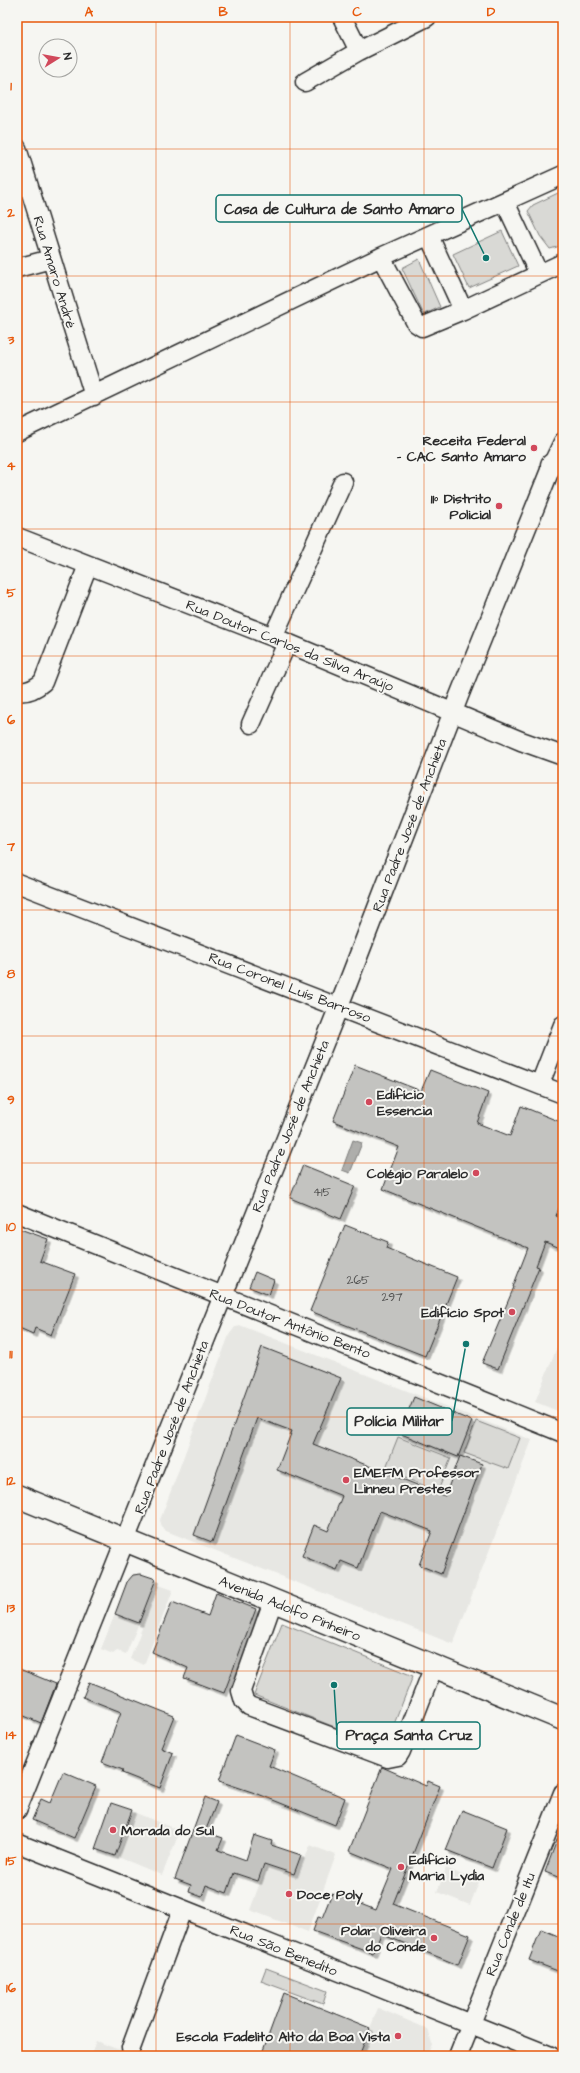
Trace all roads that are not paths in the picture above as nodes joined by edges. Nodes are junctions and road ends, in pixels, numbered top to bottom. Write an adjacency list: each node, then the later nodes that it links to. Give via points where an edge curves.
1 (342, 17): 3 (street)
2 (427, 17): 3 (street)
3 (359, 51): 4 (street)
4 (305, 82)
5 (17, 148): 7 (street, Rua Amaro André)
6 (563, 175): 8 (street)
7 (23, 191): 11 (street, Rua Amaro André)
8 (505, 202): 9 (street); 14 (street)
9 (430, 236): 10 (street); 15 (street)
10 (381, 257): 15 (street, via 419,326 425,326); 16 (street)
11 (51, 259): 13 (street); 16 (street, Rua Amaro André)
12 (563, 263): 14 (street)
13 (17, 268)
14 (539, 274): 15 (street)
15 (463, 310)
16 (94, 396): 17 (street)
17 (17, 432)
18 (563, 442): 19 (street, Rua Padre José de Anchieta)
19 (557, 462): 25 (street, Rua Padre José de Anchieta)
20 (343, 482): 23 (street)
21 (17, 537): 22 (street, Rua Doutor Carlos da Silva Araújo)
22 (88, 565): 23 (street, Rua Doutor Carlos da Silva Araújo); 24 (street, via 43,682 36,689)
23 (280, 640): 25 (street, Rua Doutor Carlos da Silva Araújo); 26 (street)
24 (17, 691)
25 (453, 713): 27 (street, Rua Doutor Carlos da Silva Araújo); 29 (street, Rua Padre José de Anchieta)
26 (251, 724)
27 (563, 756)
28 (17, 883): 29 (street, Rua Coronel Luís Barroso)
29 (339, 1006): 31 (street, Rua Coronel Luís Barroso); 34 (street, Rua Padre José de Anchieta)
30 (563, 1025): 31 (street)
31 (540, 1084): 32 (street, Rua Coronel Luís Barroso)
32 (563, 1094)
33 (17, 1214): 34 (street, Rua Doutor Antônio Bento)
34 (222, 1296): 35 (street, Rua Doutor Antônio Bento); 37 (street, Rua Padre José de Anchieta)
35 (563, 1433)
36 (17, 1496): 37 (main road, Avenida Adolfo Pinheiro)
37 (126, 1541): 38 (main road, Avenida Adolfo Pinheiro); 42 (street, Rua Padre José de Anchieta)
38 (273, 1601): 39 (main road, Avenida Adolfo Pinheiro); 39 (street, via 241,1691 244,1702 249,1706 392,1758 401,1752)
39 (434, 1666): 40 (main road, Avenida Adolfo Pinheiro)
40 (563, 1719)
41 (563, 1792): 45 (street, Rua Conde de Itu)
42 (17, 1810)
43 (17, 1843): 44 (street, Rua São Benedito)
44 (182, 1910): 45 (street, Rua São Benedito); 46 (street)
45 (470, 2024): 47 (street, Rua Conde de Itu); 48 (street, Rua São Benedito)
46 (131, 2048)
47 (458, 2056)
48 (551, 2056)

